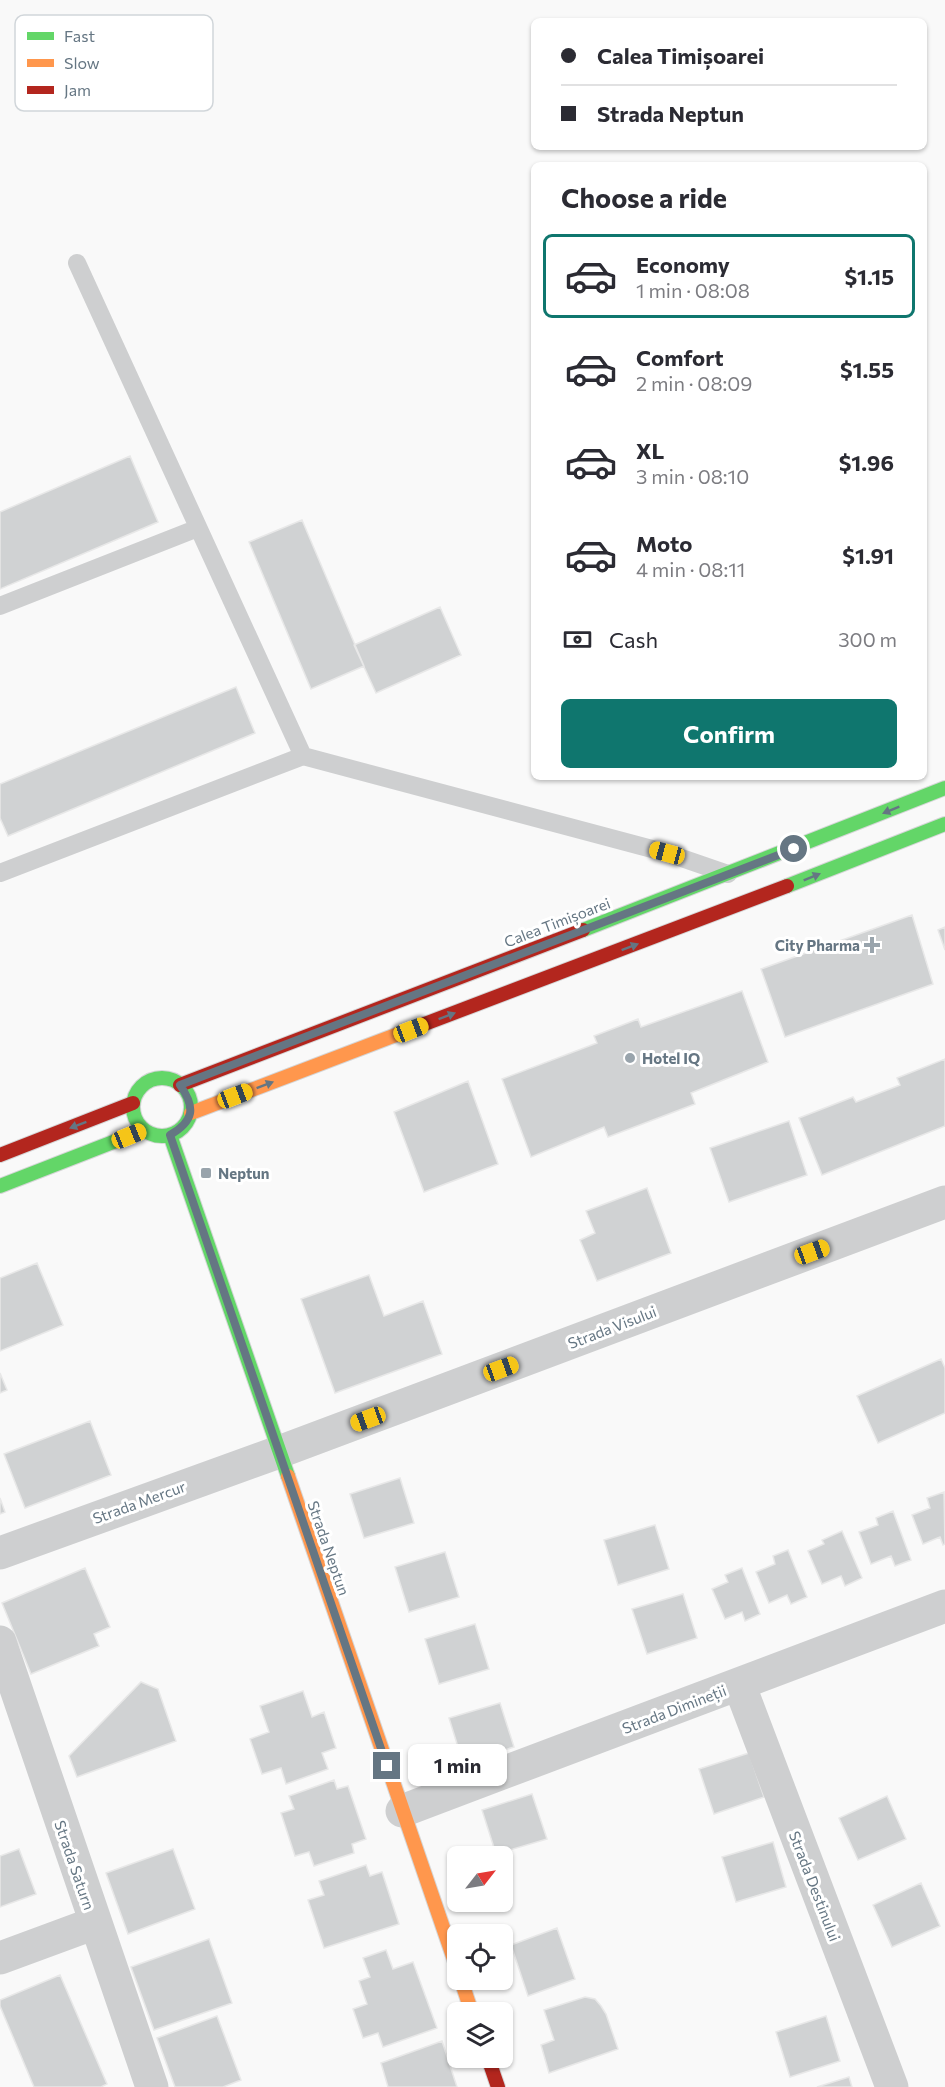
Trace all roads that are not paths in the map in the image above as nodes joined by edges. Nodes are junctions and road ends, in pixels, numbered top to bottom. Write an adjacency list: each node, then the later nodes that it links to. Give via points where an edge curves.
1 (77, 263): 2 (lane)
2 (198, 528): 3 (lane); 4 (lane)
3 (0, 606)
4 (303, 756): 7 (lane); 8 (lane, via 667,853)
5 (945, 788): 8 (main road, Calea Timișoarei, one-way to 8)
6 (945, 824): 11 (main road, one-way to 6)
7 (0, 873)
8 (730, 874): 9 (main road, Calea Timișoarei)
9 (180, 1085): 10 (main road, via 167,1078 151,1080 139,1089); 11 (main road, via 189,1098)
10 (133, 1103): 12 (main road, via 134,1118); 14 (main road, one-way to 14)
11 (190, 1113): 13 (main road, via 183,1127)
12 (144, 1130): 13 (main road, via 156,1136); 15 (main road)
13 (170, 1135): 17 (main road, Strada Neptun)
14 (0, 1155)
15 (0, 1186)
16 (945, 1202): 17 (street, Strada Visului)
17 (279, 1452): 18 (street, Strada Mercur); 22 (main road, Strada Neptun)
18 (0, 1552)
19 (945, 1606): 21 (street, Strada Dimineții)
20 (0, 1642): 23 (street, Strada Saturn)
21 (739, 1684): 22 (street, Strada Dimineții); 29 (street, Strada Destinului)
22 (402, 1810): 24 (main road, Strada Neptun)
23 (95, 1923): 25 (street); 27 (street, Strada Saturn)
24 (447, 1939)
25 (0, 1958)
26 (491, 2068): 28 (main road)
27 (152, 2087)
28 (498, 2087)
29 (892, 2087)

